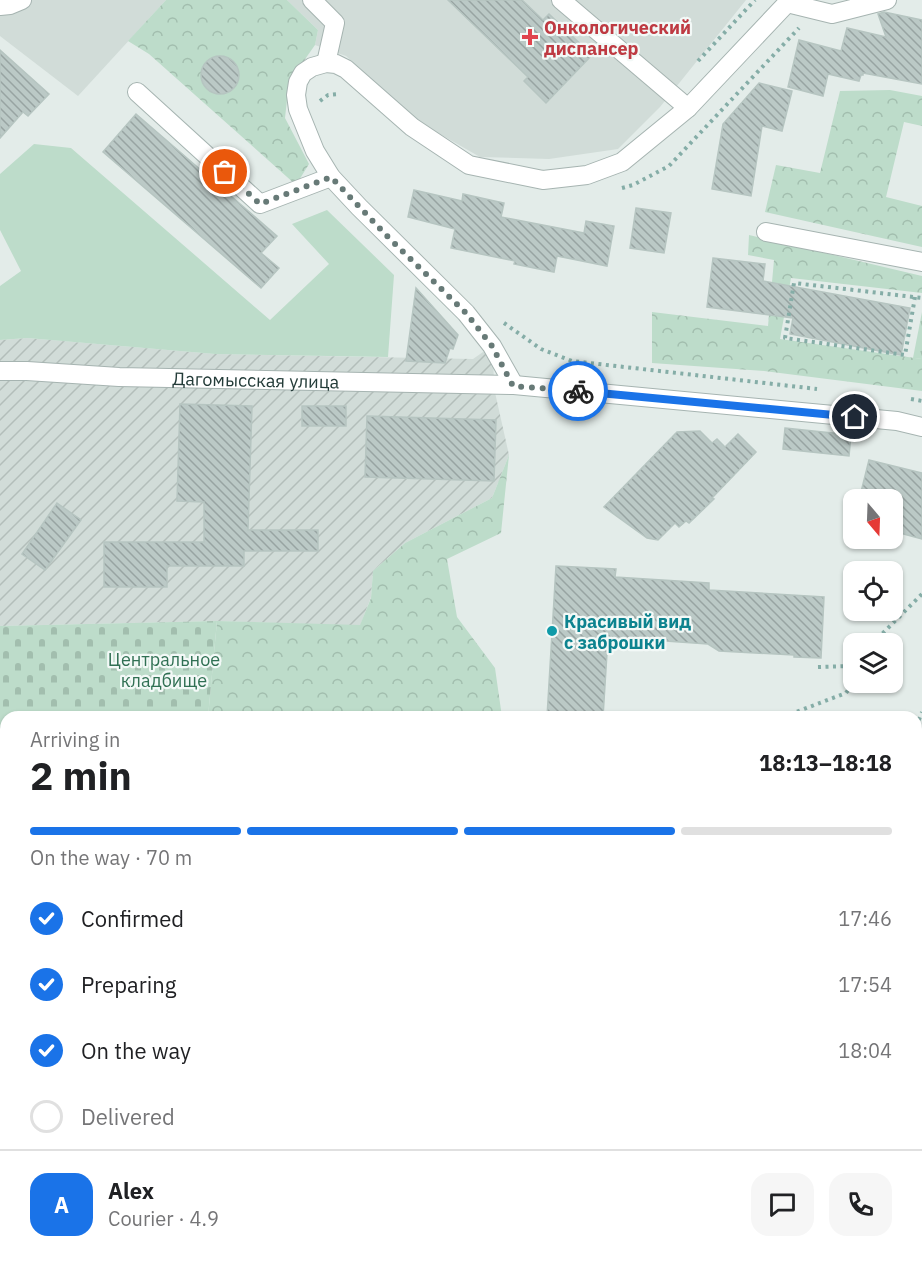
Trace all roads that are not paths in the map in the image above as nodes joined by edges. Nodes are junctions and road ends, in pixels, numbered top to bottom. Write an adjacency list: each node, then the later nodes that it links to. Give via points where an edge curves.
1 (22, 0): 6 (street)
2 (312, 0): 7 (street, via 335,23)
3 (561, 0): 9 (street)
4 (887, 0): 5 (street, via 832,14)
5 (788, 2): 9 (street)
6 (0, 6)
7 (326, 63): 9 (street, via 346,69 412,127 469,165 543,180 587,175 622,162); 10 (street, via 303,73 296,95 315,151)
8 (137, 93): 10 (street, via 260,204)
9 (688, 108)
10 (331, 177): 14 (street, via 466,313 492,346)
11 (766, 232): 12 (street)
12 (922, 262)
13 (0, 371): 14 (street, Дагомысская улица, via 130,378)
14 (513, 386): 15 (street, Дагомысская улица, via 897,421)
15 (922, 427)

